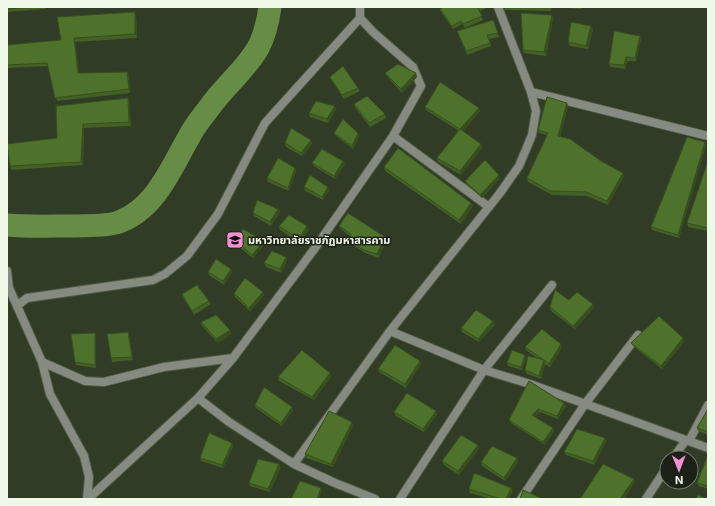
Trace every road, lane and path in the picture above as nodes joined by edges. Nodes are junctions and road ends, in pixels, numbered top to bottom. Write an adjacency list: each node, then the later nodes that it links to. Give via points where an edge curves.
1 (360, 7): 3 (street)
2 (498, 7): 4 (street)
3 (360, 18): 5 (street, via 414,67 421,86); 11 (street, via 265,123 218,214 187,256 171,270 153,280 27,298)
4 (531, 92): 6 (street); 7 (street, via 536,111 532,135 519,166)
5 (393, 136): 7 (street); 14 (street, via 315,248)
6 (708, 136)
7 (489, 207): 12 (street)
8 (7, 271): 10 (street)
9 (552, 285): 16 (street)
10 (8, 288): 11 (street)
11 (18, 305): 15 (street)
12 (390, 331): 16 (street); 23 (street)
13 (638, 335): 18 (street)
14 (233, 358): 15 (street, via 164,367 104,382 85,381); 17 (street)
15 (42, 362): 25 (street, via 50,394 84,456 89,477)
16 (484, 370): 18 (street); 27 (street)
17 (198, 398): 23 (street, via 229,422); 25 (street)
18 (585, 404): 20 (street); 28 (street)
19 (708, 405): 20 (street)
20 (687, 440): 21 (street); 22 (street)
21 (708, 448)
22 (679, 450)
23 (294, 464): 26 (street)
24 (659, 480): 29 (street)
25 (87, 499)
26 (375, 499)
27 (400, 499)
28 (521, 499)
29 (646, 499)

